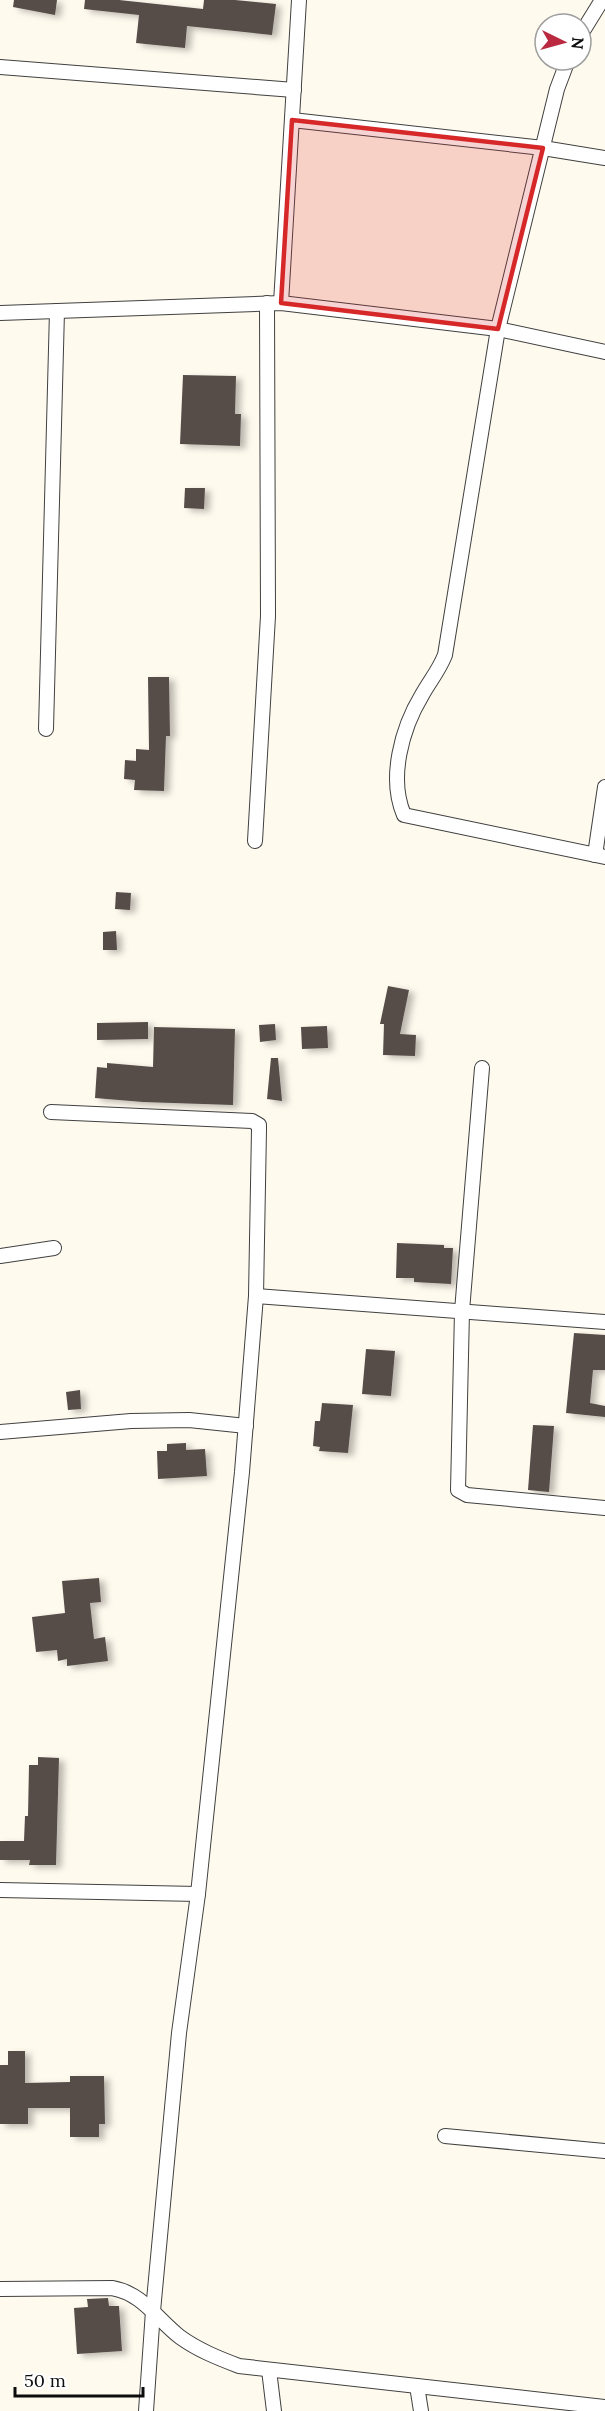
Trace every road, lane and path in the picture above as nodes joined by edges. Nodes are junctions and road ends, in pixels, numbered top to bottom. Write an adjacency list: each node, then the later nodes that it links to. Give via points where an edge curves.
1 (299, 0): 6 (street)
2 (602, 0): 3 (street)
3 (593, 15)
4 (0, 66): 6 (street)
5 (563, 72): 8 (street)
6 (294, 90): 7 (street)
7 (292, 120): 8 (street); 10 (street)
8 (543, 148): 9 (street); 13 (street)
9 (605, 158)
10 (274, 303): 11 (street); 13 (street); 17 (street, via 268,616)
11 (57, 311): 12 (street); 15 (street)
12 (0, 313)
13 (498, 329): 14 (street); 18 (street, via 445,654 405,727 398,793 404,815)
14 (605, 352)
15 (46, 729)
16 (605, 787): 18 (street)
17 (255, 841)
18 (600, 856)
19 (482, 1068): 24 (street)
20 (51, 1112): 23 (street, via 256,1123)
21 (54, 1248): 22 (street)
22 (0, 1256)
23 (256, 1296): 24 (street); 26 (street)
24 (462, 1311): 25 (street); 28 (street, via 458,1490 467,1495)
25 (605, 1322)
26 (246, 1426): 27 (street, via 189,1420 131,1421); 30 (street)
27 (0, 1432)
28 (605, 1508)
29 (0, 1890): 30 (street)
30 (198, 1894): 34 (street, via 179,2033)
31 (445, 2136): 32 (street)
32 (605, 2151)
33 (0, 2289): 34 (street, via 111,2288 125,2291)
34 (153, 2311): 35 (street, via 179,2336 207,2354 239,2366); 38 (street)
35 (269, 2370): 36 (street); 39 (street)
36 (417, 2386): 37 (street); 40 (street)
37 (605, 2407)
38 (146, 2411)
39 (274, 2411)
40 (421, 2411)

